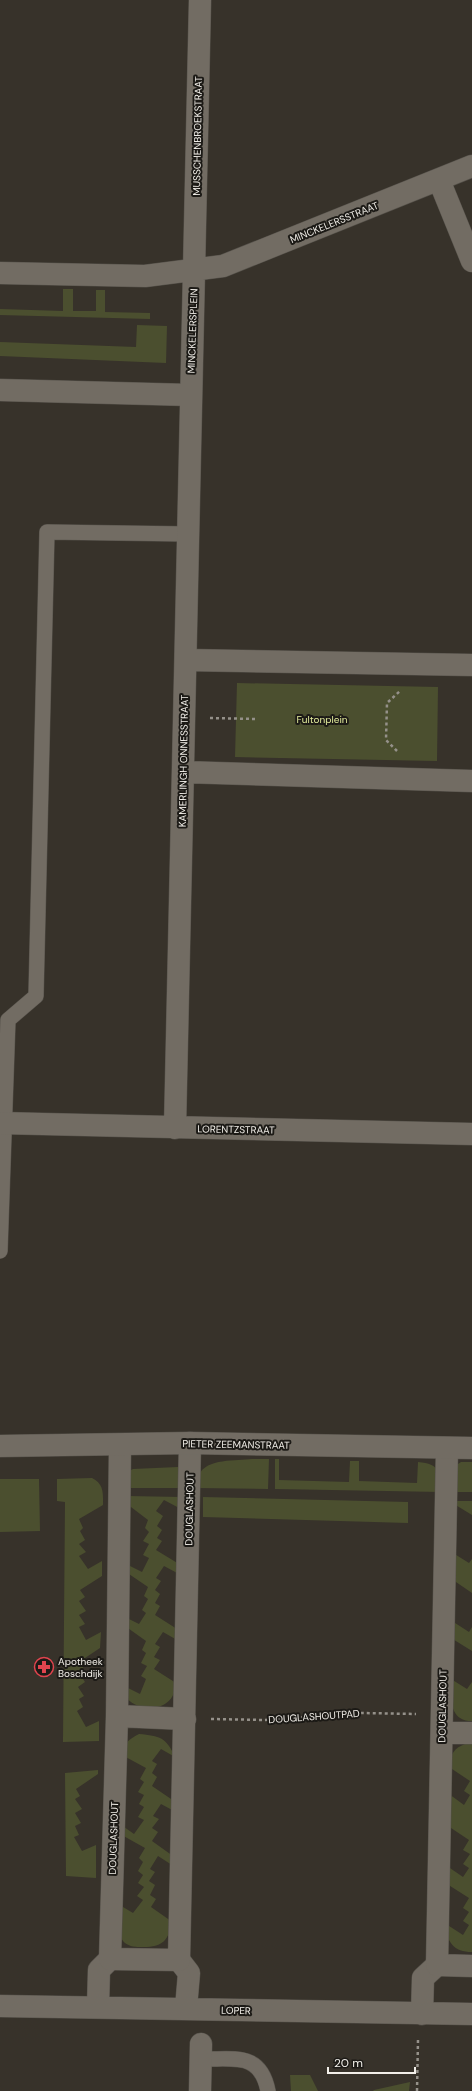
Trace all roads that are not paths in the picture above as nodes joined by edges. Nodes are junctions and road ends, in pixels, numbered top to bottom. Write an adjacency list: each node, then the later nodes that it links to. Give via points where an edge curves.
1 (200, 0): 5 (street, MUSSCHENBROEKSTRAAT)
2 (472, 166): 3 (street, MINCKELERSSTRAAT)
3 (439, 180): 4 (street); 5 (street, MINCKELERSSTRAAT, via 234,263)
4 (472, 261)
5 (194, 271): 6 (street, via 145,276); 8 (street, MINCKELERSPLEIN)
6 (0, 273)
7 (0, 390): 8 (street)
8 (190, 395): 9 (street, KAMERLINGH ONNESSTRAAT)
9 (188, 534): 10 (street, KAMERLINGH ONNESSTRAAT); 14 (lane, via 47,532 36,996 8,1020)
10 (186, 660): 11 (street); 12 (street, KAMERLINGH ONNESSTRAAT)
11 (472, 665)
12 (183, 772): 13 (street); 15 (street, KAMERLINGH ONNESSTRAAT)
13 (472, 781)
14 (1, 1123): 15 (street, LORENTZSTRAAT); 17 (lane)
15 (175, 1128): 16 (street, LORENTZSTRAAT)
16 (472, 1134)
17 (0, 1251)
18 (190, 1443): 19 (street, PIETER ZEEMANSTRAAT); 21 (street, PIETER ZEEMANSTRAAT); 24 (street, DOUGLASHOUT)
19 (120, 1445): 20 (street, PIETER ZEEMANSTRAAT); 23 (street, DOUGLASHOUT)
20 (0, 1446)
21 (448, 1448): 22 (street, PIETER ZEEMANSTRAAT); 25 (street, DOUGLASHOUT)
22 (472, 1448)
23 (117, 1716): 24 (street); 27 (street, DOUGLASHOUT)
24 (185, 1719): 28 (street, DOUGLASHOUT)
25 (442, 1724): 26 (street); 29 (street, DOUGLASHOUT)
26 (472, 1733)
27 (110, 1959): 28 (street); 32 (street, via 99,1970)
28 (179, 1960): 33 (street, via 189,1973)
29 (437, 1965): 30 (street); 34 (street, via 423,1978)
30 (472, 1966)
31 (0, 2006): 32 (street, LOPER)
32 (98, 2007): 33 (street, LOPER)
33 (186, 2008): 34 (street, LOPER)
34 (422, 2014): 35 (street, LOPER)
35 (472, 2014)
36 (200, 2051): 37 (street); 38 (lane, via 249,2061 260,2068)
37 (200, 2091)
38 (268, 2091)

